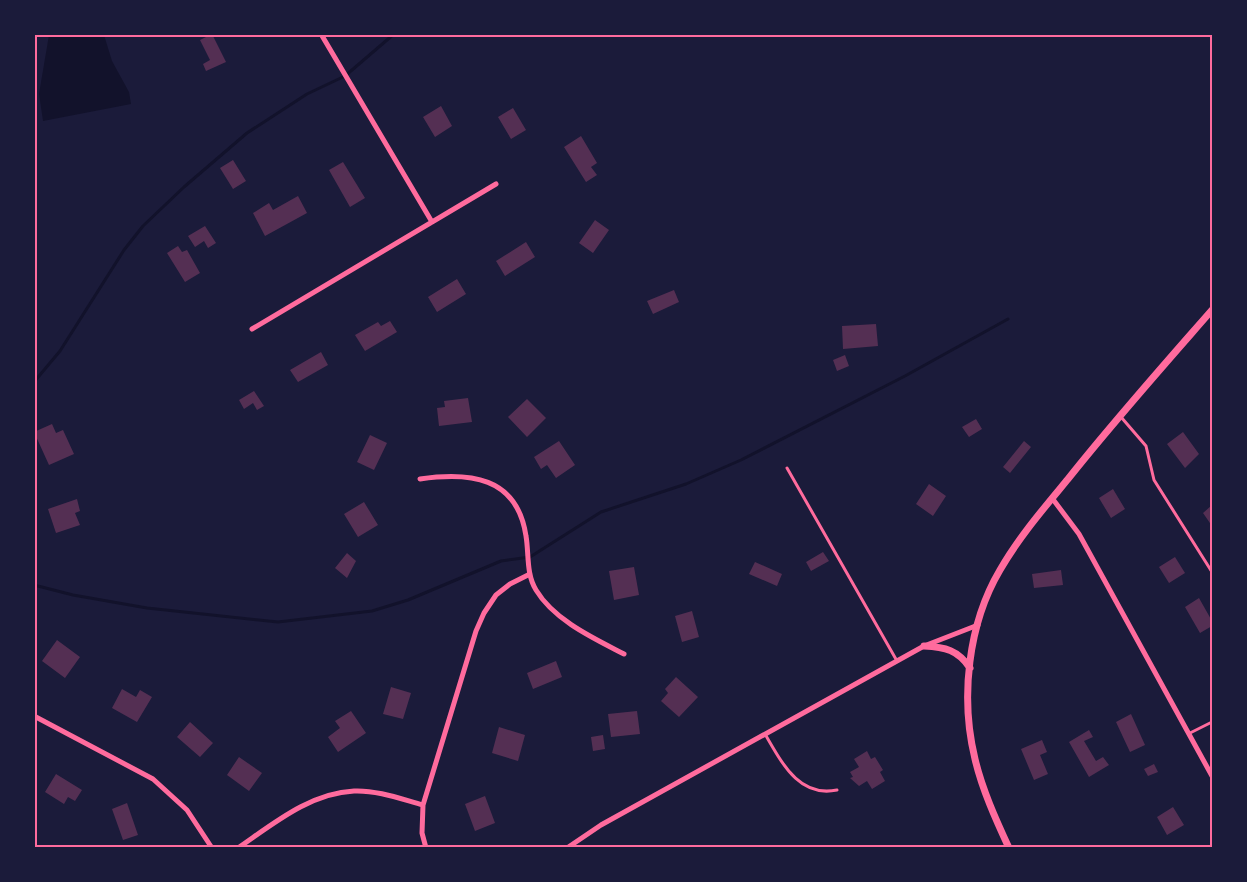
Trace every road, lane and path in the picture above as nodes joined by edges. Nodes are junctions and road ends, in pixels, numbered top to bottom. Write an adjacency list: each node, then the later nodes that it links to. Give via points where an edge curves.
1 (321, 34): 3 (street)
2 (496, 184): 3 (street)
3 (432, 222): 5 (street)
4 (1212, 310): 6 (street)
5 (252, 328)
6 (1120, 416): 9 (street); 10 (lane, via 1146,446 1154,480)
7 (787, 468): 15 (lane)
8 (420, 479): 11 (street, via 468,475 505,493 519,512 526,533)
9 (1052, 498): 12 (street, via 999,570); 19 (street, via 1079,534)
10 (1212, 572)
11 (530, 574): 14 (street, via 534,588 547,604 569,622); 23 (street, via 496,595 484,613)
12 (978, 625): 13 (street); 16 (street)
13 (924, 646): 15 (street); 16 (street, via 952,651)
14 (624, 654)
15 (897, 661): 20 (street)
16 (970, 668): 28 (street, via 969,722 975,759)
17 (34, 716): 24 (street, via 153,779 187,810)
18 (1212, 722): 19 (lane)
19 (1190, 733): 21 (street)
20 (765, 734): 22 (lane, via 784,765 805,785 817,792); 27 (street)
21 (1212, 776)
22 (837, 790)
23 (423, 805): 25 (street, via 376,793 354,791 325,796); 26 (street)
24 (212, 848)
25 (238, 848)
26 (426, 848)
27 (567, 848)
28 (1009, 848)

